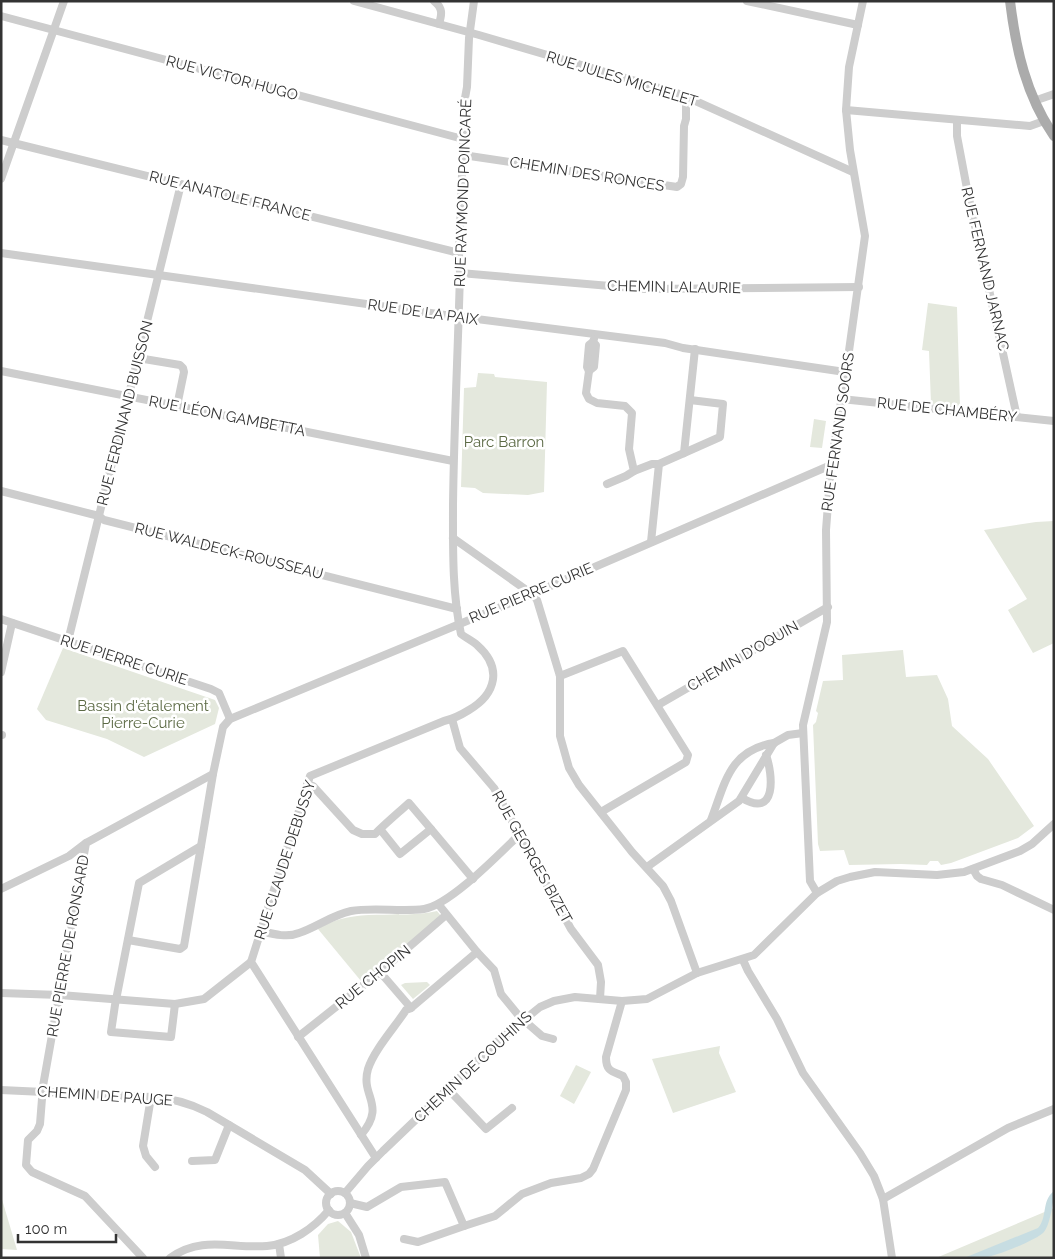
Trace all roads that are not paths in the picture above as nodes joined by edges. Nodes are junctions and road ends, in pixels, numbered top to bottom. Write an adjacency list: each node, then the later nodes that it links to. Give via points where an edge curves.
1 (64, 1): 11 (street)
2 (354, 1): 9 (street, RUE JULES MICHELET)
3 (434, 1): 9 (street, via 441,10)
4 (474, 1): 12 (street, RUE RAYMOND POINCARÉ)
5 (747, 1): 10 (street)
6 (863, 1): 10 (street, RUE FERNAND SOORS)
7 (1010, 1): 15 (main road, via 1019,58)
8 (1, 16): 11 (street, RUE VICTOR HUGO)
9 (439, 24): 12 (street, RUE JULES MICHELET)
10 (858, 25): 16 (street, RUE FERNAND SOORS, via 848,73)
11 (54, 30): 20 (street, RUE VICTOR HUGO); 22 (street)
12 (470, 32): 14 (street, RUE JULES MICHELET); 20 (street, RUE RAYMOND POINCARÉ)
13 (1054, 94): 15 (street)
14 (686, 96): 23 (street, CHEMIN DES RONCES, via 683,177 677,187); 24 (street, RUE JULES MICHELET)
15 (1034, 101): 18 (main road)
16 (846, 110): 17 (street); 24 (street, RUE FERNAND SOORS)
17 (956, 120): 18 (street, via 1030,126); 42 (street, RUE FERNAND JARNAC, via 966,184)
18 (1044, 121): 19 (main road)
19 (1054, 136)
20 (464, 139): 23 (street, RUE RAYMOND POINCARÉ)
21 (1, 140): 22 (street, RUE ANATOLE FRANCE)
22 (14, 143): 25 (street); 26 (street, RUE ANATOLE FRANCE)
23 (463, 155): 28 (street, RUE RAYMOND POINCARÉ)
24 (853, 172): 31 (street, RUE FERNAND SOORS, via 866,231)
25 (1, 179)
26 (181, 184): 28 (street, RUE ANATOLE FRANCE); 30 (street, RUE FERDINAND BUISSON)
27 (1, 253): 30 (street, RUE DE LA PAIX)
28 (459, 253): 29 (street, RUE RAYMOND POINCARÉ)
29 (460, 273): 31 (street, CHEMIN LALAURIE, via 652,290); 32 (street, RUE RAYMOND POINCARÉ)
30 (159, 275): 32 (street, RUE DE LA PAIX); 35 (street, RUE FERDINAND BUISSON)
31 (859, 287): 37 (street, RUE FERNAND SOORS)
32 (458, 316): 33 (street, RUE DE LA PAIX); 45 (street, RUE RAYMOND POINCARÉ)
33 (594, 338): 34 (street, RUE DE LA PAIX, via 665,343); 48 (street, via 594,367 589,371 586,394 597,403 625,406 632,413 629,449)
34 (695, 349): 37 (street, RUE DE LA PAIX); 40 (street)
35 (138, 358): 38 (street, RUE FERDINAND BUISSON); 41 (street, via 183,368)
36 (1, 372): 38 (street, RUE LÉON GAMBETTA)
37 (845, 372): 39 (street, RUE FERNAND SOORS)
38 (129, 397): 41 (street, RUE LÉON GAMBETTA); 51 (street, RUE FERDINAND BUISSON)
39 (840, 399): 42 (street, RUE DE CHAMBÉRY); 47 (street, RUE FERNAND SOORS)
40 (690, 400): 44 (street); 44 (street, via 723,404 720,438)
41 (177, 406): 45 (street, RUE LÉON GAMBETTA)
42 (1017, 417): 43 (street, RUE DE CHAMBÉRY)
43 (1054, 421)
44 (684, 453): 46 (street)
45 (454, 461): 52 (street, RUE RAYMOND POINCARÉ)
46 (659, 464): 48 (street); 53 (street)
47 (831, 465): 53 (street, RUE PIERRE CURIE); 55 (street, RUE FERNAND SOORS, via 826,530)
48 (634, 470): 49 (street)
49 (606, 484)
50 (1, 491): 51 (street, RUE WALDECK-ROUSSEAU)
51 (99, 516): 56 (street, RUE WALDECK-ROUSSEAU, via 104,520); 60 (street, RUE FERDINAND BUISSON)
52 (453, 538): 54 (street); 56 (street, RUE RAYMOND POINCARÉ)
53 (651, 542): 54 (street, RUE PIERRE CURIE)
54 (532, 594): 59 (street, RUE PIERRE CURIE); 62 (street, via 537,600)
55 (828, 607): 63 (street, CHEMIN D'OQUIN); 66 (street, RUE FERNAND SOORS, via 827,626)
56 (457, 609): 59 (street, RUE RAYMOND POINCARÉ)
57 (1, 619): 58 (street, RUE PIERRE CURIE)
58 (12, 623): 60 (street, RUE PIERRE CURIE); 61 (street)
59 (459, 623): 64 (street, RUE PIERRE CURIE); 65 (street, RUE CLAUDE DEBUSSY, via 461,634 486,654 493,676 492,688 485,697)
60 (68, 641): 64 (street, RUE PIERRE CURIE, via 212,689 223,699)
61 (1, 672)
62 (560, 676): 63 (street, via 623,651); 72 (street, via 560,736 564,753 579,785)
63 (658, 705): 72 (street, via 688,754 686,762)
64 (230, 719): 69 (street, RUE PIERRE CURIE, via 223,727)
65 (452, 719): 70 (street, RUE CLAUDE DEBUSSY, via 310,776); 77 (street, RUE GEORGES BIZET, via 460,748 491,784)
66 (803, 733): 67 (street, via 788,736); 84 (street, RUE FERNAND SOORS, via 810,881)
67 (774, 744): 68 (street); 73 (street, via 742,756 734,764)
68 (766, 755): 71 (street); 71 (street, via 772,786 769,796 757,803)
69 (213, 774): 78 (street, RUE PIERRE DE RONSARD); 79 (street)
70 (307, 784): 75 (street, via 313,786 352,830 375,834); 88 (street, RUE CLAUDE DEBUSSY)
71 (742, 798): 73 (street)
72 (601, 812): 80 (street)
73 (711, 820): 80 (street)
74 (1054, 824): 81 (street, CHEMIN DE COUHINS, via 1025,848)
75 (380, 829): 76 (street, via 400,854); 76 (street, via 409,803)
76 (430, 829): 82 (street)
77 (519, 835): 82 (street); 98 (street, RUE GEORGES BIZET, via 571,929 598,965)
78 (86, 843): 83 (street, via 68,856); 96 (street, RUE PIERRE DE RONSARD)
79 (201, 846): 89 (street, via 139,883); 89 (street, via 184,946 180,949)
80 (647, 867): 94 (street, via 669,896)
81 (974, 869): 84 (street, CHEMIN DE COUHINS, via 949,874 875,872 837,881); 86 (street, via 981,879 1002,885)
82 (473, 879): 85 (street)
83 (1, 889)
84 (817, 893): 91 (street, CHEMIN DE COUHINS, via 763,947)
85 (439, 905): 87 (street); 88 (street, via 425,909 352,911 297,934)
86 (1054, 910)
87 (446, 915): 90 (street); 93 (street, RUE CHOPIN)
88 (261, 931): 92 (street, RUE CLAUDE DEBUSSY)
89 (128, 940): 97 (street)
90 (478, 952): 101 (street); 102 (street, via 494,970 501,994)
91 (743, 960): 94 (street, CHEMIN DE COUHINS); 118 (street, via 777,1018 803,1073 864,1158)
92 (250, 962): 100 (street, via 204,999); 103 (street)
93 (380, 972): 101 (street); 103 (street, RUE CHOPIN)
94 (697, 973): 99 (street, CHEMIN DE COUHINS, via 651,997)
95 (1, 993): 96 (street)
96 (60, 995): 97 (street); 107 (street, RUE PIERRE DE RONSARD)
97 (117, 999): 100 (street); 100 (street, via 112,1032 171,1037)
98 (600, 999): 99 (street, CHEMIN DE COUHINS); 102 (street, CHEMIN DE COUHINS, via 575,997 554,1001)
99 (622, 1001): 122 (street, via 606,1065 610,1071 623,1076 626,1090 593,1169 581,1178 522,1194 495,1216)
100 (175, 1004)
101 (411, 1008): 112 (street, via 406,1010 371,1060 366,1084 372,1118)
102 (523, 1019): 104 (street, via 542,1036); 105 (street, CHEMIN DE COUHINS)
103 (298, 1037): 112 (street)
104 (553, 1039)
105 (448, 1089): 109 (street, via 486,1130); 113 (street, CHEMIN DE COUHINS)
106 (1, 1090): 107 (street, CHEMIN DE PAUGE)
107 (42, 1091): 108 (street, CHEMIN DE PAUGE); 125 (street, RUE PIERRE DE RONSARD, via 40,1124 28,1140 27,1167 85,1196)
108 (151, 1097): 111 (street, CHEMIN DE PAUGE, via 192,1105); 115 (street, via 144,1146 146,1156)
109 (512, 1108)
110 (1054, 1109): 118 (street, via 1008,1128)
111 (229, 1125): 114 (street, via 215,1160); 117 (street, CHEMIN DE PAUGE, via 305,1170)
112 (361, 1134): 113 (street)
113 (376, 1158): 116 (street, CHEMIN DE COUHINS)
114 (192, 1161)
115 (155, 1167)
116 (345, 1193): 117 (street); 119 (street)
117 (330, 1194): 120 (street, via 326,1202)
118 (883, 1199): 129 (street)
119 (350, 1203): 121 (street); 122 (street, via 367,1207 401,1187 445,1182)
120 (329, 1210): 121 (street); 124 (street, via 310,1229)
121 (345, 1213): 128 (street, via 359,1235)
122 (464, 1226): 123 (street, via 418,1242)
123 (404, 1239)
124 (279, 1244): 126 (street, via 206,1244 186,1249); 127 (street)
125 (143, 1258)
126 (170, 1258)
127 (281, 1258)
128 (366, 1258)
129 (892, 1258)

